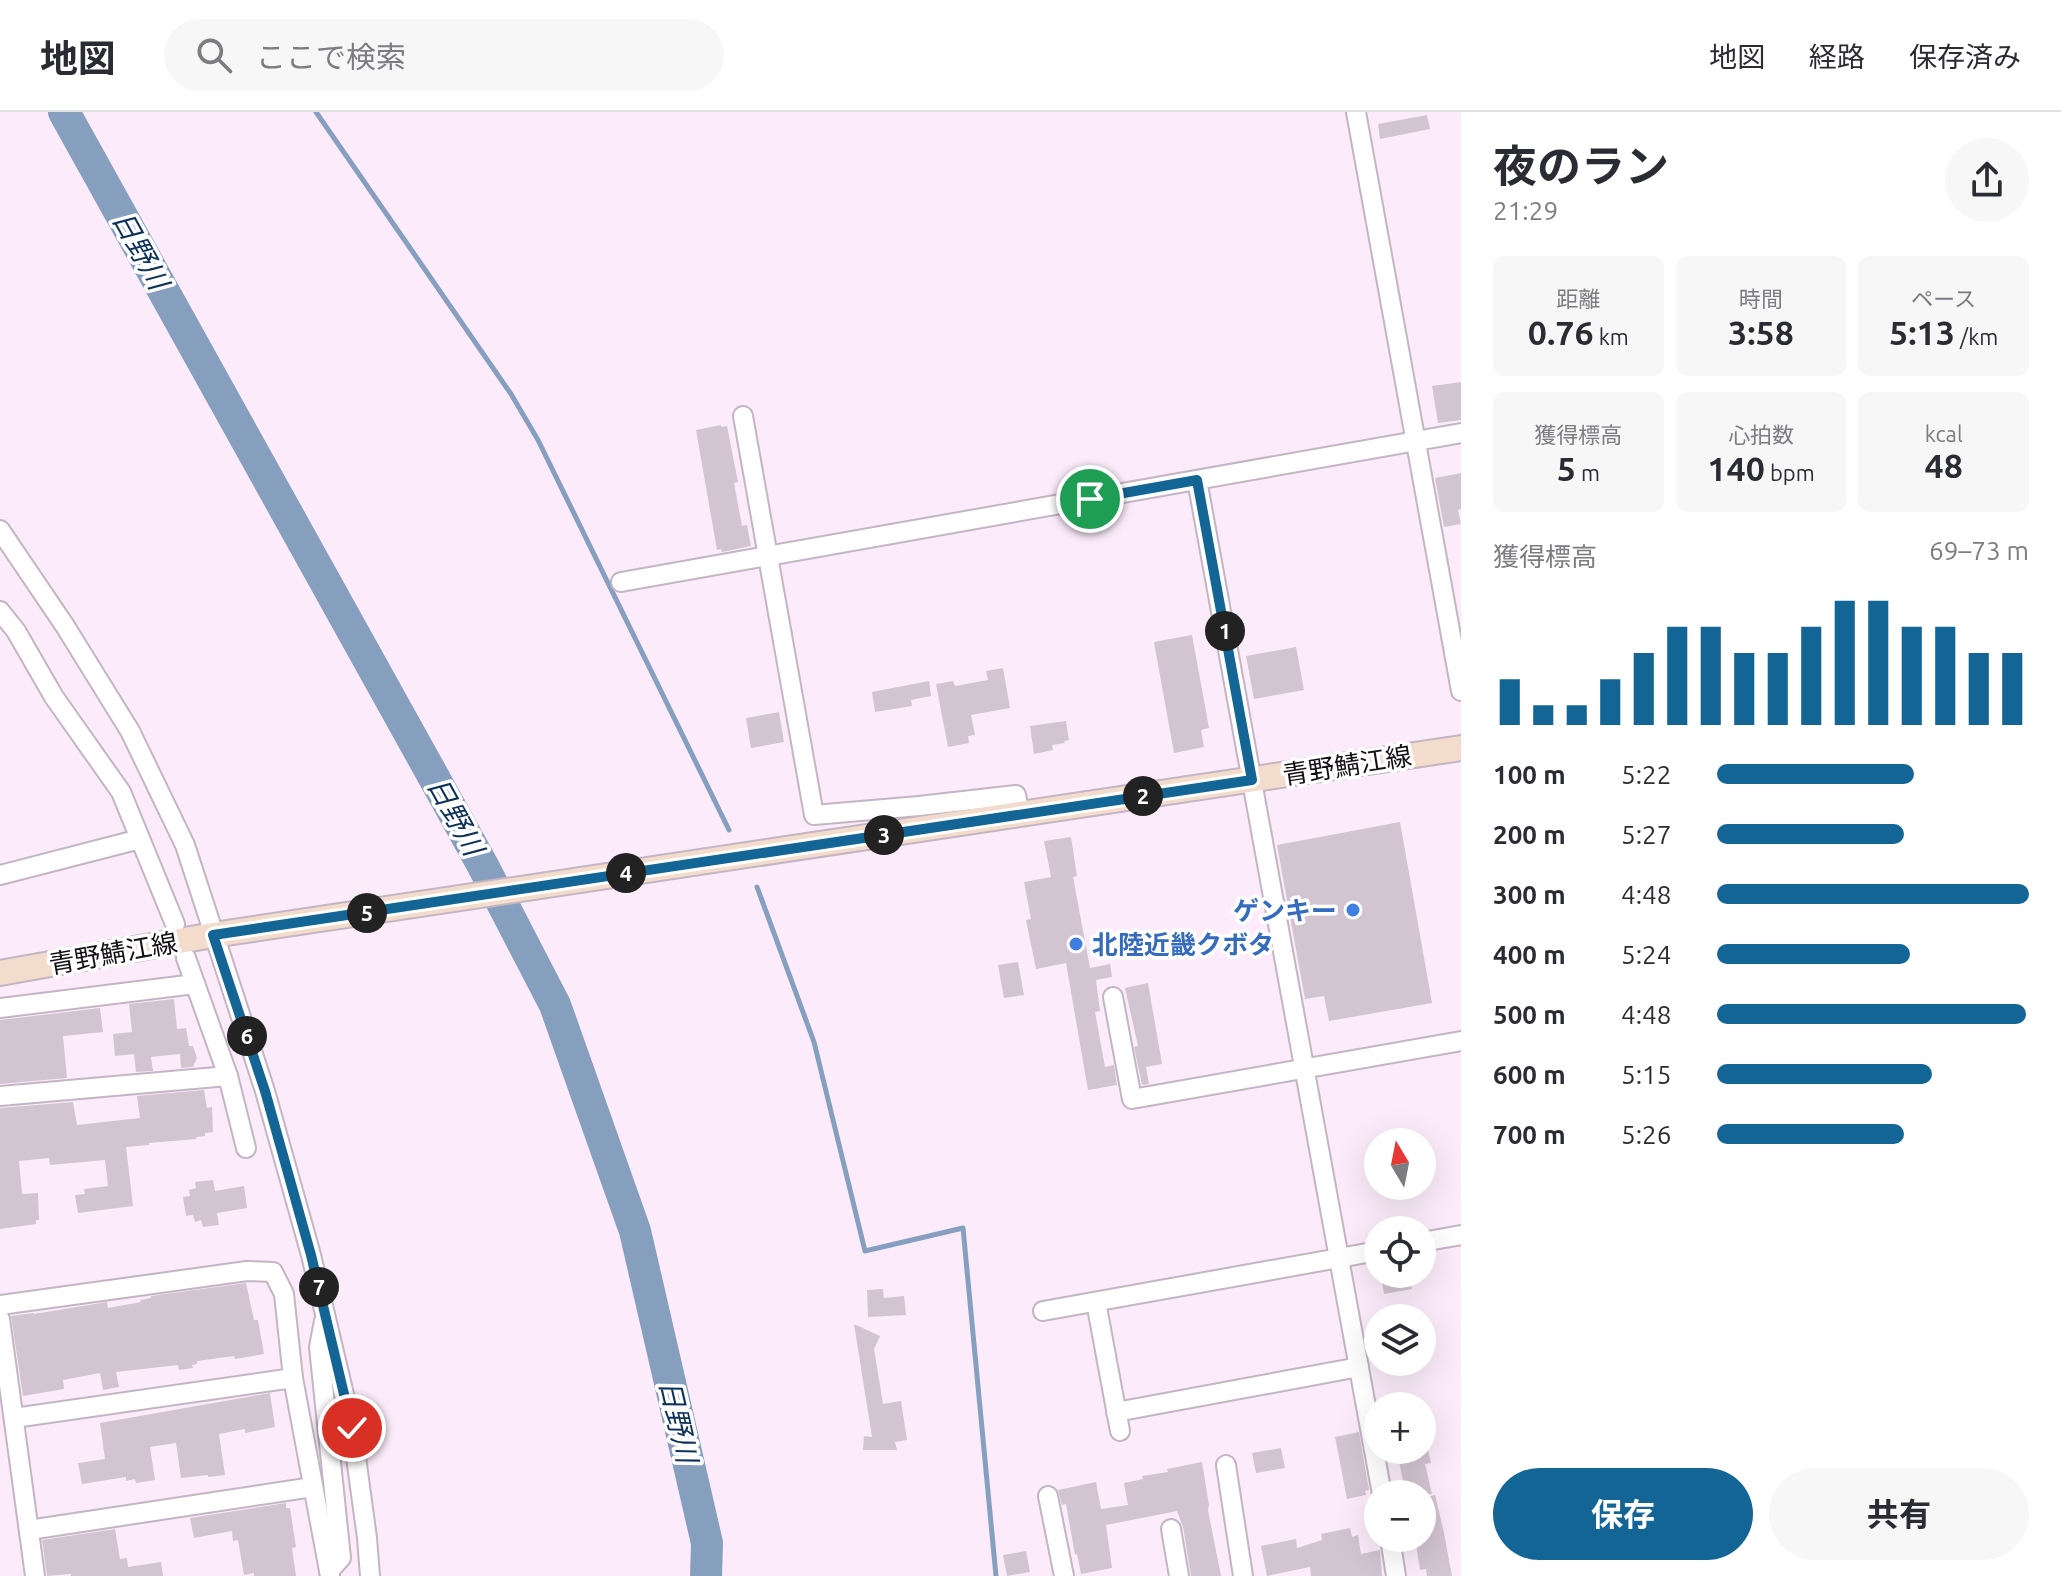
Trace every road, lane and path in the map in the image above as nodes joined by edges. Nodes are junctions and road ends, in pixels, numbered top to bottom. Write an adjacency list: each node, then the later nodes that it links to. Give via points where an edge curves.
1 (1356, 112): 4 (street)
2 (743, 416): 7 (street)
3 (1461, 433): 4 (street)
4 (1417, 441): 5 (street); 11 (street)
5 (1197, 480): 7 (street); 13 (street)
6 (0, 530): 18 (street, via 130,731)
7 (769, 556): 8 (street); 14 (street, via 814,815 1016,795)
8 (621, 582)
9 (0, 611): 10 (street)
10 (8, 633): 15 (street, via 121,792)
11 (1461, 691)
12 (1461, 748): 13 (main road, 青野鯖江線)
13 (1252, 780): 14 (main road, 青野鯖江線); 25 (street)
14 (1020, 815): 18 (main road, 青野鯖江線)
15 (140, 839): 16 (street); 17 (street)
16 (0, 875)
17 (175, 924)
18 (221, 934): 20 (main road, 青野鯖江線); 36 (street)
19 (186, 958): 21 (street)
20 (0, 973)
21 (195, 984): 23 (street); 26 (street)
22 (1113, 997): 25 (street, via 1132,1099)
23 (0, 1008)
24 (1461, 1041): 25 (street)
25 (1305, 1068): 32 (street)
26 (228, 1076): 27 (street); 28 (street)
27 (0, 1096)
28 (246, 1148)
29 (1461, 1235): 30 (street)
30 (1436, 1239)
31 (1364, 1254): 32 (street)
32 (1339, 1258): 33 (street); 38 (street)
33 (1096, 1302): 35 (street); 40 (street)
34 (0, 1305): 39 (street, via 247,1271 273,1272 284,1294)
35 (1043, 1311)
36 (325, 1315): 50 (street, via 319,1347 341,1558); 52 (street, via 352,1428)
37 (0, 1319): 41 (street)
38 (1359, 1367): 40 (street); 44 (street)
39 (293, 1378): 41 (street); 45 (street)
40 (1116, 1412): 42 (street)
41 (14, 1418): 48 (street)
42 (1120, 1431)
43 (1226, 1465): 55 (street)
44 (1379, 1480)
45 (313, 1487): 48 (street); 50 (street)
46 (1048, 1496): 53 (street)
47 (1171, 1529): 54 (street)
48 (29, 1530): 51 (street)
49 (1392, 1552): 56 (street)
50 (330, 1573)
51 (35, 1576)
52 (370, 1576)
53 (1064, 1576)
54 (1179, 1576)
55 (1243, 1576)
56 (1396, 1576)

